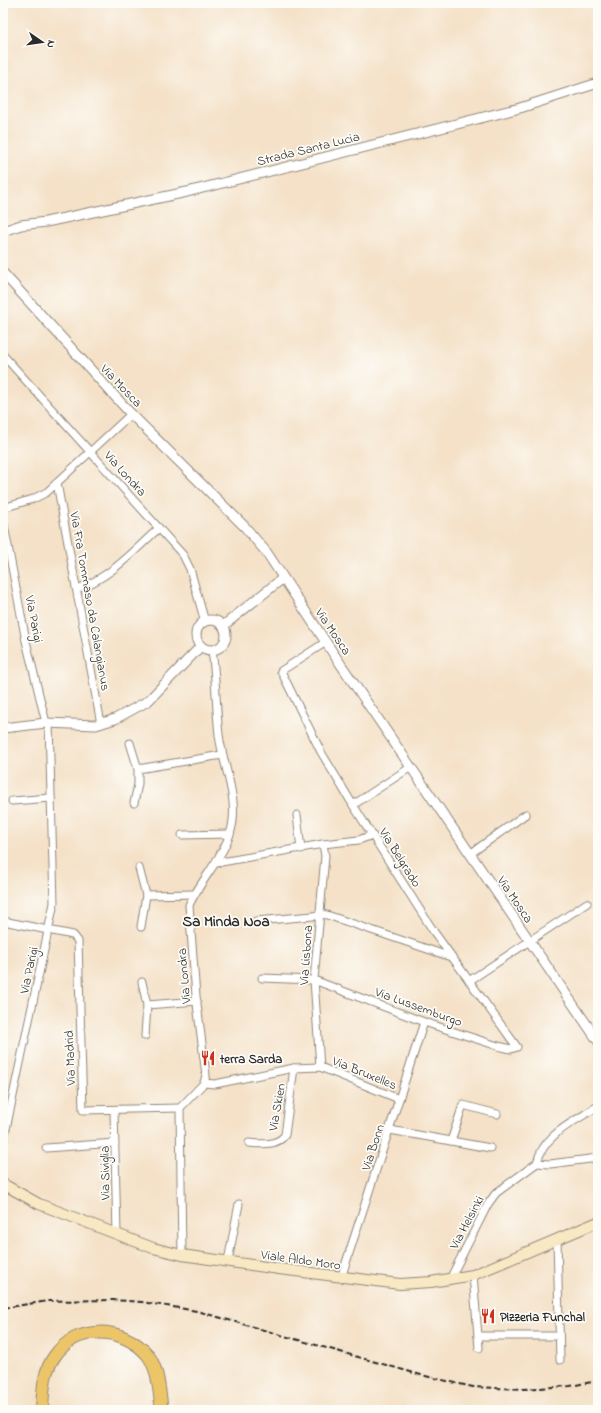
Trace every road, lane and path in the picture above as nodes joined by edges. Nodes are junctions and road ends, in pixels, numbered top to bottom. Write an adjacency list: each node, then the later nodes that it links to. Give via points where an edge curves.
1 (598, 84): 2 (street, Strada Santa Lucia, via 520,108 187,192 21,225)
2 (3, 231)
3 (3, 273): 5 (street, Via Mosca)
4 (3, 355): 6 (street, Via Londra)
5 (131, 414): 6 (street); 11 (street, Via Mosca, via 245,527 267,553)
6 (91, 452): 7 (street); 10 (street, Via Londra)
7 (57, 483): 8 (street, via 33,499); 12 (street, Via Fra Tommaso da Calangianus)
8 (3, 508)
9 (3, 520): 18 (street, Via Parigi, via 26,641)
10 (159, 528): 12 (street, via 105,576); 13 (street, Via Londra, via 187,561)
11 (283, 578): 14 (street); 15 (street, Via Mosca)
12 (77, 588): 19 (street, Via Fra Tommaso da Calangianus)
13 (205, 622): 14 (street, via 214,620); 16 (street, via 197,632)
14 (223, 626): 17 (street, via 226,633 225,642 218,649)
15 (326, 642): 23 (street, Via Mosca); 28 (street, Via Belgrado, via 281,671 321,752)
16 (201, 646): 17 (street); 19 (street, via 148,701 116,719)
17 (212, 650): 22 (street, Via Londra)
18 (48, 723): 19 (street); 20 (street); 25 (street, Via Parigi)
19 (101, 724)
20 (3, 728)
21 (130, 743): 24 (street)
22 (222, 755): 24 (street); 31 (street, Via Londra, via 234,801 235,816)
23 (411, 767): 28 (street); 36 (street, Via Mosca)
24 (138, 769): 27 (street)
25 (52, 798): 26 (street); 46 (street, Via Parigi, via 54,903)
26 (12, 801)
27 (134, 804)
28 (353, 805): 33 (street, Via Belgrado)
29 (526, 814): 36 (street)
30 (297, 815): 35 (street)
31 (230, 834): 32 (street); 37 (street, Via Londra)
32 (182, 835)
33 (372, 835): 34 (street, via 360,840); 48 (street, Via Belgrado)
34 (323, 844): 35 (street); 42 (street, Via Lisbona, via 325,856)
35 (301, 849): 37 (street)
36 (470, 854): 47 (street, Via Mosca)
37 (216, 863): 39 (street, Via Londra)
38 (139, 868): 40 (street)
39 (194, 894): 40 (street); 53 (street, Via Londra, via 189,905)
40 (146, 895): 45 (street)
41 (587, 903): 47 (street)
42 (320, 914): 44 (street); 48 (street); 50 (street, Via Lisbona)
43 (3, 921): 46 (street)
44 (256, 921)
45 (141, 927)
46 (49, 929): 65 (street, Via Madrid, via 73,935 78,940 83,1110); 70 (street, Via Parigi)
47 (530, 941): 51 (street); 57 (street, Via Mosca)
48 (451, 957): 51 (street, Via Belgrado)
49 (262, 978): 50 (street, Via Lussemburgo)
50 (314, 980): 55 (street, Via Lussemburgo); 59 (street, Via Lisbona)
51 (469, 981): 58 (street, Via Belgrado)
52 (142, 982): 54 (street)
53 (197, 1001): 54 (street); 61 (street, Via Londra, via 206,1075)
54 (147, 1005): 56 (street)
55 (424, 1022): 58 (street, Via Lussemburgo, via 498,1046 511,1049); 62 (street, Via Bonn)
56 (145, 1036)
57 (598, 1041)
58 (517, 1046)
59 (320, 1067): 60 (street, Via Bruxelles); 62 (street, Via Bruxelles)
60 (294, 1068): 61 (street, Via Bruxelles, via 215,1084); 71 (street, Via Skien, via 285,1135 275,1142)
61 (204, 1083): 64 (street)
62 (399, 1098): 67 (street, Via Bonn)
63 (598, 1106): 75 (street, Via Helsinki, via 560,1129 540,1152)
64 (180, 1108): 65 (street, Via Madrid); 81 (street)
65 (114, 1110): 69 (street, Via Siviglia)
66 (497, 1114): 68 (street, via 463,1105)
67 (390, 1130): 68 (street); 84 (street, Via Bonn)
68 (451, 1141): 73 (street)
69 (115, 1142): 72 (street); 79 (street, Via Siviglia)
70 (3, 1143)
71 (249, 1143)
72 (46, 1148)
73 (490, 1148)
74 (598, 1158): 75 (street, via 550,1164)
75 (537, 1163): 85 (street, Via Helsinki, via 496,1193)
76 (3, 1184): 79 (main road, Viale Aldo Moro, via 39,1204)
77 (239, 1204): 82 (street)
78 (598, 1222): 80 (main road, Viale Aldo Moro)
79 (117, 1235): 81 (main road, Viale Aldo Moro)
80 (557, 1239): 83 (main road, Viale Aldo Moro); 87 (street)
81 (182, 1255): 82 (main road, Viale Aldo Moro)
82 (228, 1261): 84 (main road, Viale Aldo Moro)
83 (473, 1275): 85 (main road, Viale Aldo Moro); 86 (street)
84 (341, 1278): 85 (main road, Viale Aldo Moro, via 400,1284)
85 (450, 1279)
86 (478, 1336): 87 (street); 88 (street)
87 (559, 1336): 89 (street)
88 (479, 1348)
89 (560, 1360)
90 (43, 1396): 91 (highway); 92 (highway); 93 (highway, via 45,1376 54,1356 71,1340 91,1332 108,1332 130,1341 147,1355 157,1373)
91 (42, 1410)
92 (50, 1410)
93 (162, 1410)

